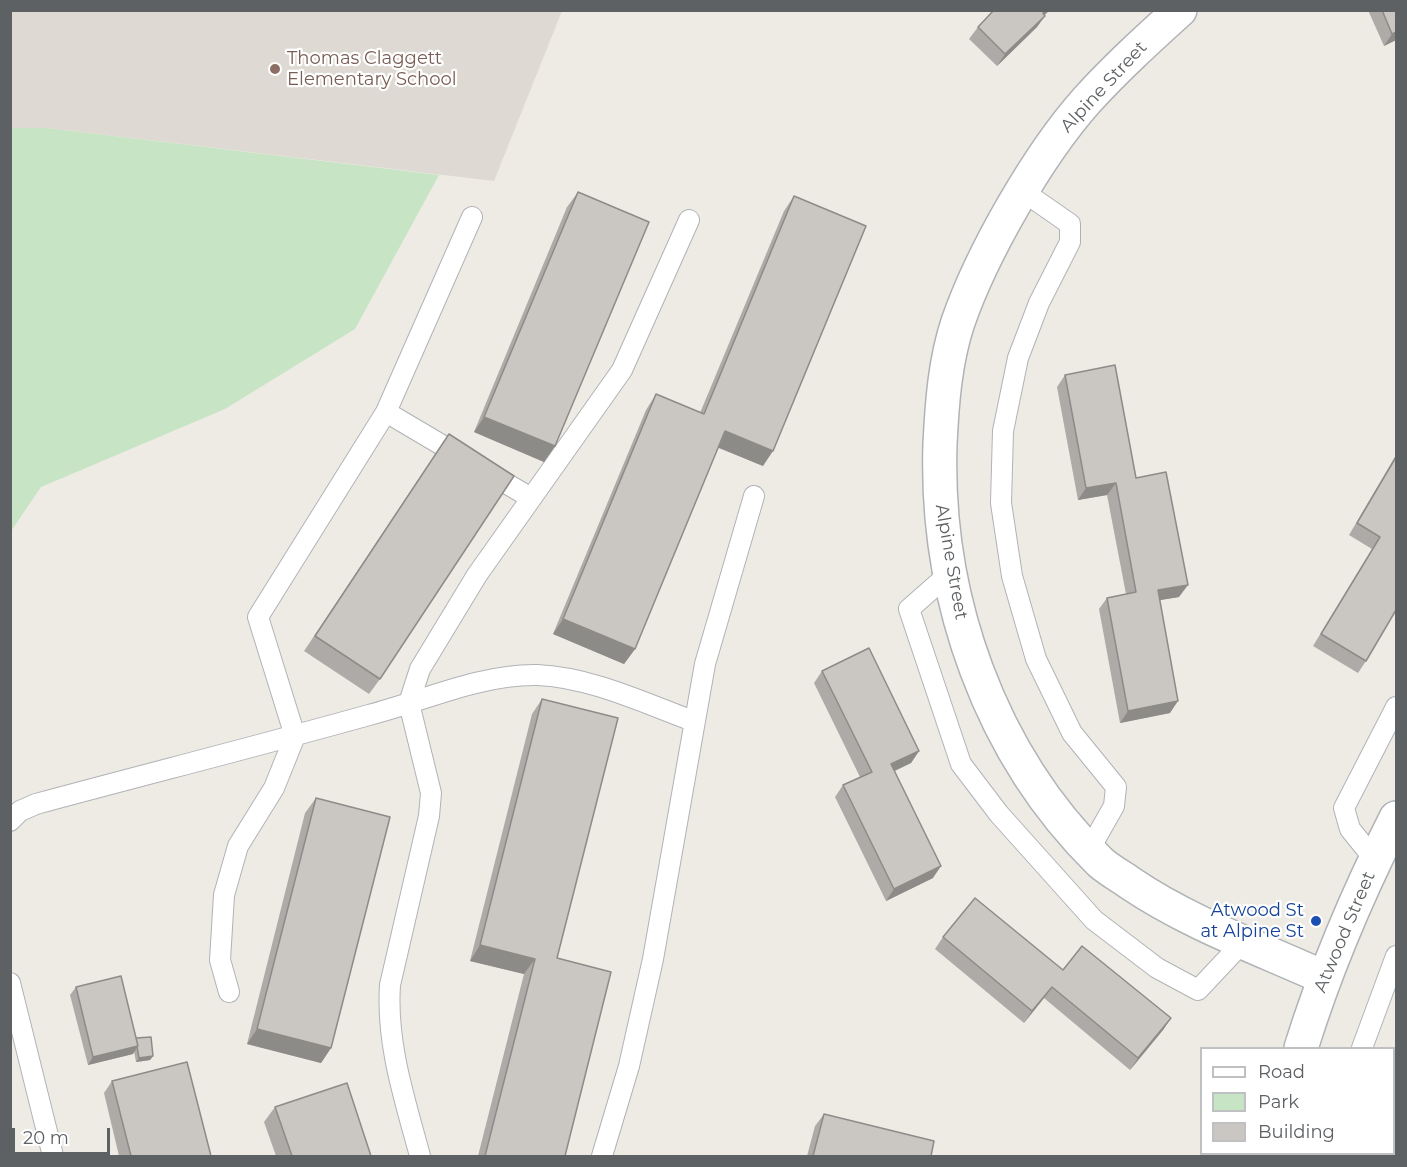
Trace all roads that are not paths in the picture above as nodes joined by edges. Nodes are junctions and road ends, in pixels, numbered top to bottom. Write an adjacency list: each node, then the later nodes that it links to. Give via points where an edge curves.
1 (1180, 10): 2 (street, Alpine Street, via 1086,101 1046,153)
2 (1024, 192): 8 (street, Alpine Street, via 985,258 958,323 946,368 939,493); 15 (lane, via 1070,224 1070,242 1039,303 1018,358 1003,431 1002,503 1012,576 1036,659 1072,733 1116,787 1114,806)
3 (472, 217): 5 (lane)
4 (689, 220): 7 (lane, via 622,370)
5 (386, 411): 7 (lane); 12 (lane, via 258,617)
6 (754, 496): 11 (lane, via 705,664)
7 (531, 498): 9 (lane, via 477,575 420,669)
8 (950, 573): 15 (street, Alpine Street, via 978,678 998,722 1043,795); 17 (lane, via 909,609 961,764 999,814 1094,920 1157,968 1198,990)
9 (409, 703): 11 (lane, via 482,683 538,675 612,692); 12 (lane); 25 (lane, via 431,793 388,1006 396,1064)
10 (1396, 707): 16 (lane, via 1344,808 1350,829)
11 (693, 721): 26 (lane, via 653,959)
12 (296, 736): 14 (lane, via 36,804); 21 (lane, via 274,788 238,846 224,895 220,960)
13 (1396, 818): 16 (street, Atwood Street)
14 (10, 821)
15 (1089, 850): 17 (street, Alpine Street, via 1102,864 1151,896)
16 (1375, 860): 19 (street, Atwood Street)
17 (1244, 941): 19 (street, Alpine Street)
18 (1396, 956): 23 (lane)
19 (1323, 977): 22 (street, Atwood Street)
20 (10, 983): 24 (lane)
21 (228, 992)
22 (1301, 1047)
23 (1362, 1047)
24 (53, 1156)
25 (420, 1156)
26 (602, 1156)

